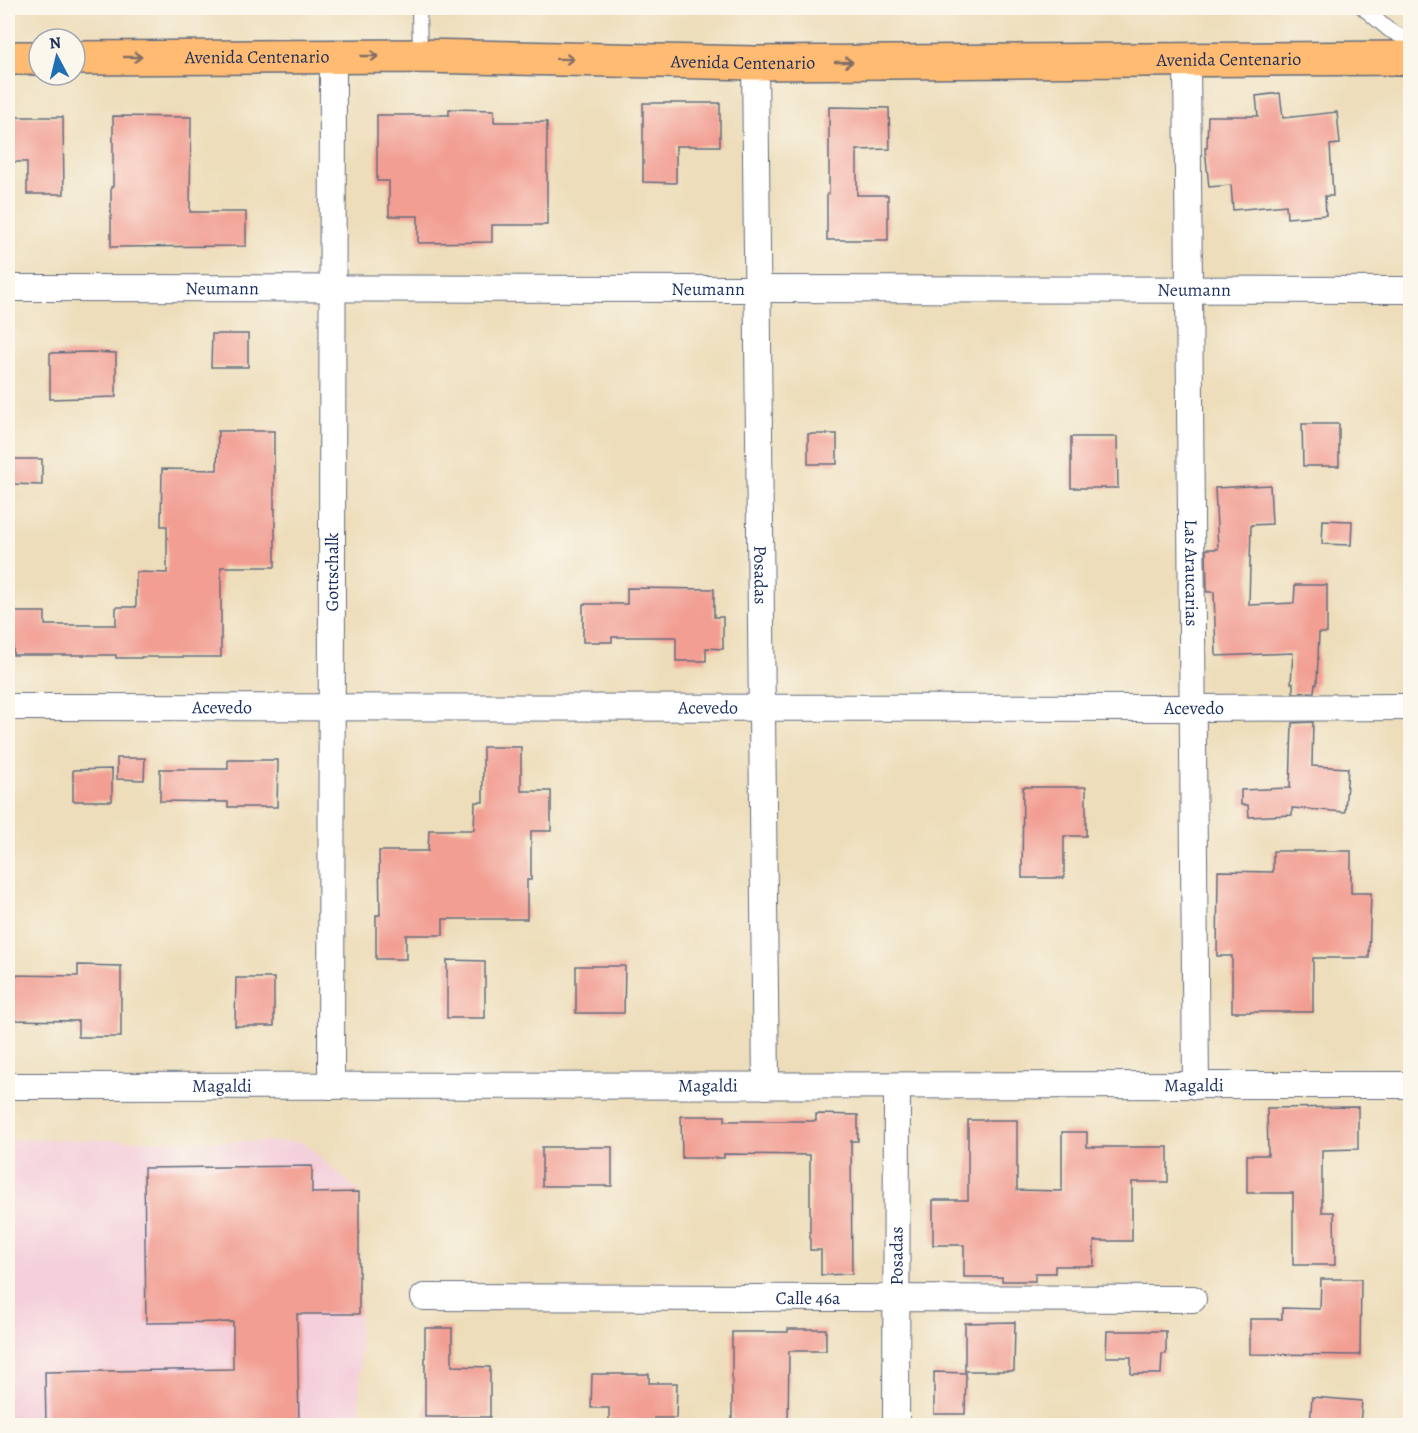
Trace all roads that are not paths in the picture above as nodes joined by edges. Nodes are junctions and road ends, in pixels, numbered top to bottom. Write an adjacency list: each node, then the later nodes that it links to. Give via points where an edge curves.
1 (419, 8): 5 (lane)
2 (1363, 8): 3 (lane, via 1389,30)
3 (1410, 41)
4 (333, 56): 5 (main road, Avenida Centenario, one-way to 5); 8 (main road, Avenida Centenario, one-way to 4); 13 (street, Gottschalk)
5 (420, 56): 11 (main road, Avenida Centenario, one-way to 11)
6 (8, 58): 7 (main road)
7 (27, 58)
8 (87, 58)
9 (1410, 58): 10 (main road, Avenida Centenario)
10 (1187, 60): 11 (main road, Avenida Centenario, one-way to 10); 15 (street, Las Araucarias)
11 (756, 63): 14 (street, Posadas)
12 (8, 288): 13 (street, Neumann)
13 (332, 288): 14 (street, Neumann); 19 (street, Gottschalk)
14 (758, 289): 15 (street, Neumann); 20 (street, Posadas)
15 (1189, 290): 16 (street, Neumann); 21 (street, Las Araucarias)
16 (1410, 290)
17 (8, 707): 19 (street, Acevedo)
18 (1410, 707): 21 (street, Acevedo)
19 (332, 708): 20 (street, Acevedo); 24 (street, Gottschalk)
20 (762, 708): 21 (street, Acevedo); 25 (street, Posadas)
21 (1193, 708): 27 (street, Las Araucarias)
22 (1410, 1085): 27 (street, Magaldi)
23 (8, 1086): 24 (street, Magaldi)
24 (331, 1086): 25 (street, Magaldi)
25 (766, 1086): 26 (street, Magaldi)
26 (897, 1086): 27 (street, Magaldi); 29 (street, Posadas)
27 (1196, 1086)
28 (423, 1297): 29 (street, Calle 46a)
29 (897, 1299): 30 (street, Calle 46a); 31 (street, Posadas)
30 (1193, 1299)
31 (896, 1425)

